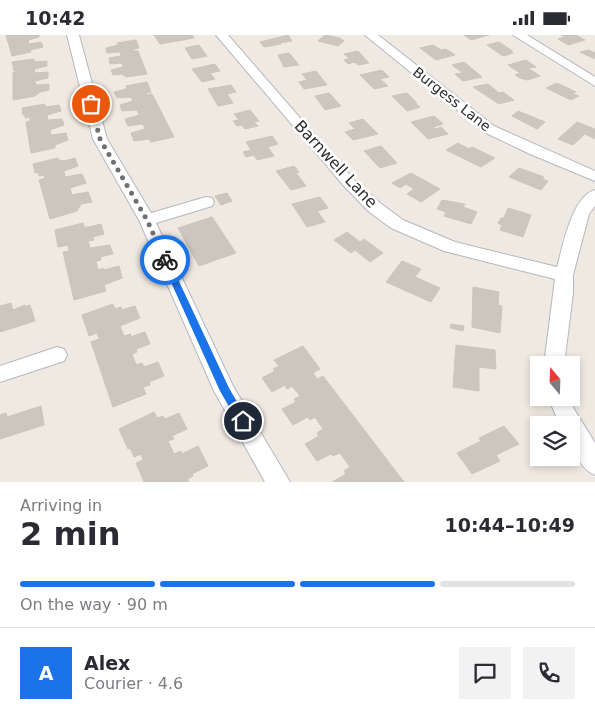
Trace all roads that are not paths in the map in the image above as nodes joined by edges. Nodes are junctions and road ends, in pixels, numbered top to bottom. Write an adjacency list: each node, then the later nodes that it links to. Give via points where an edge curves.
1 (73, 35): 9 (street, via 100,139)
2 (222, 35): 10 (street, Barnwell Lane, via 349,183 374,207 397,223 437,242 465,252)
3 (371, 35): 6 (street, Burgess Lane, via 489,129)
4 (519, 35): 5 (street)
5 (595, 82)
6 (595, 176)
7 (595, 195): 10 (street, via 581,213)
8 (206, 202): 9 (street)
9 (147, 220): 16 (street, via 225,391)
10 (564, 275): 12 (street)
11 (57, 355): 13 (street)
12 (555, 356)
13 (0, 374)
14 (562, 406): 15 (street)
15 (595, 464)
16 (278, 482)

